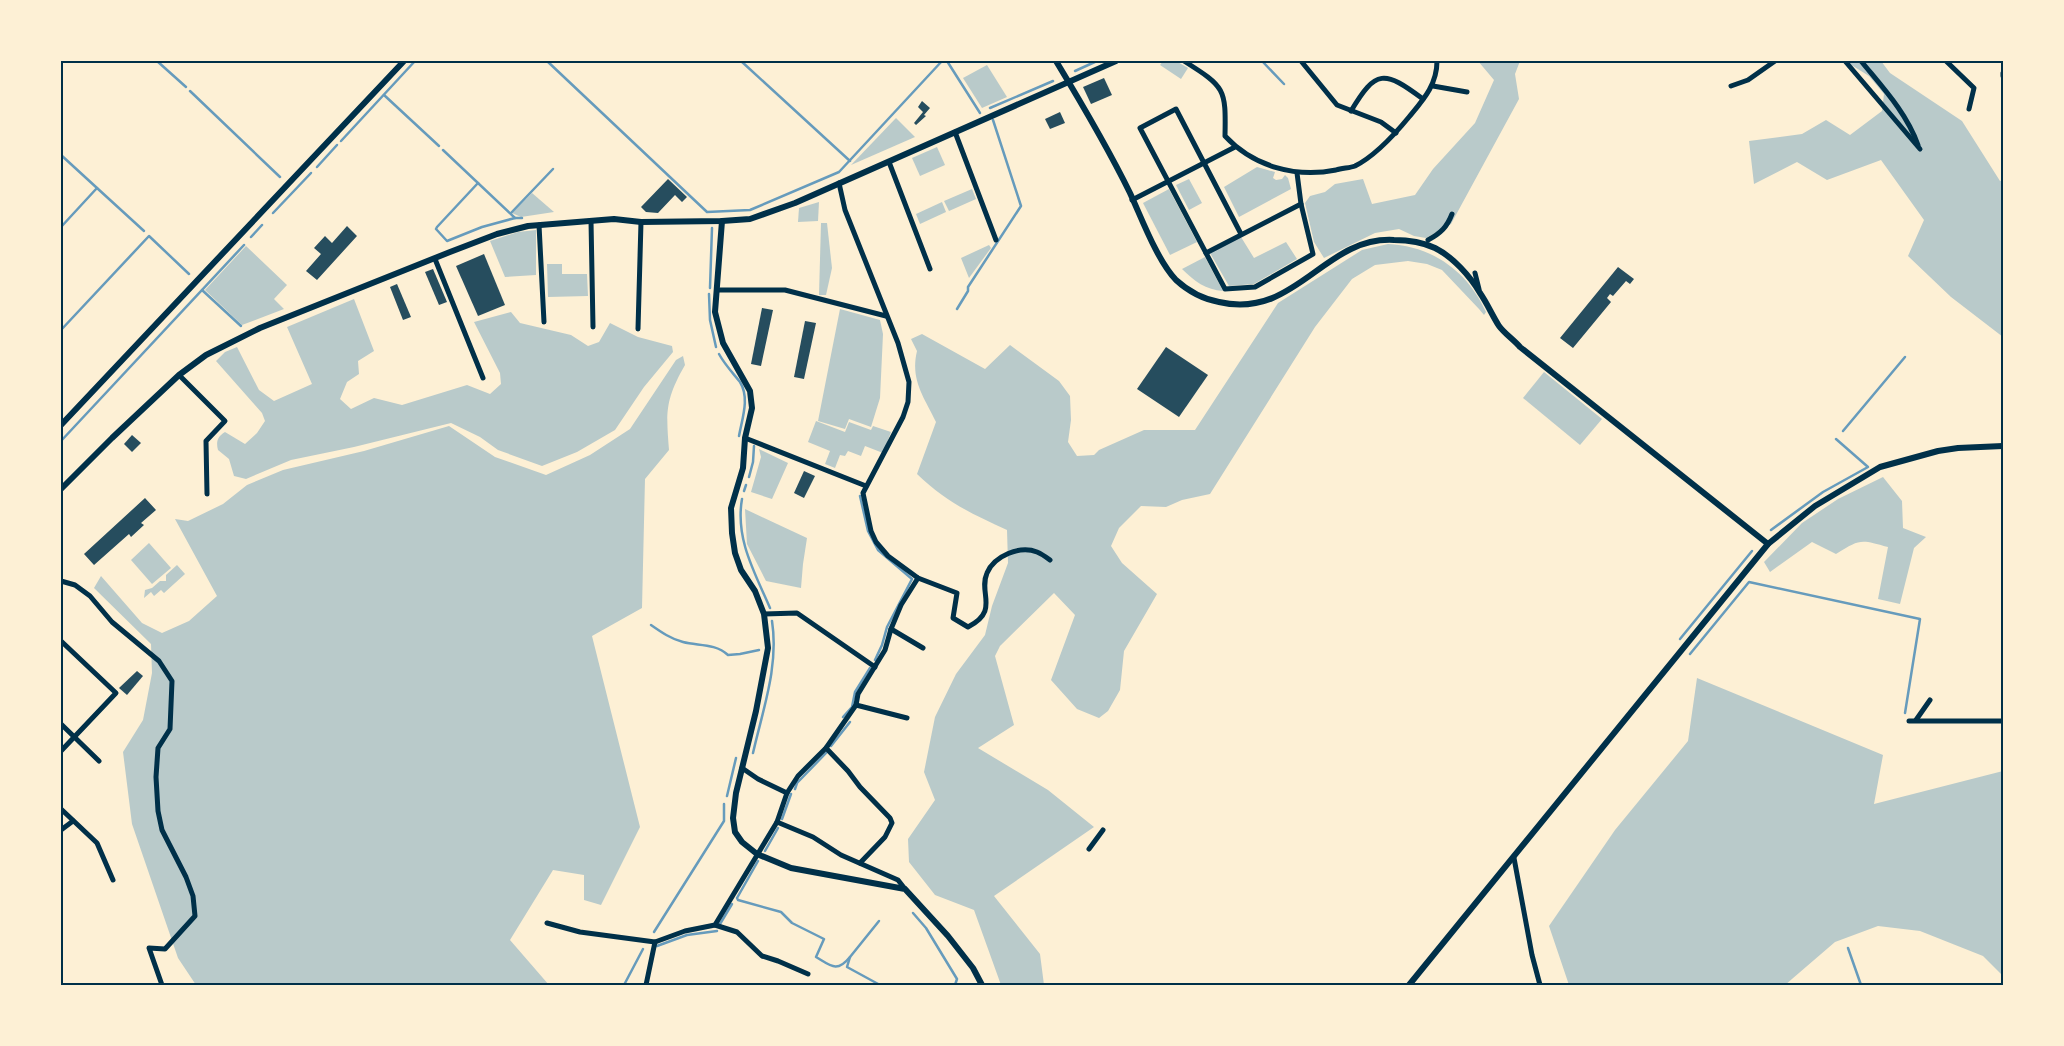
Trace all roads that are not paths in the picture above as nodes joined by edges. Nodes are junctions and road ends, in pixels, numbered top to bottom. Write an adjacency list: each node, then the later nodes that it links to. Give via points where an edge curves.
1 (404, 61): 48 (street)
2 (1056, 61): 11 (street)
3 (1116, 61): 11 (street)
4 (1184, 61): 20 (street, via 1211,78 1221,90 1226,104 1226,136)
5 (1302, 61): 17 (street, via 1337,106)
6 (1437, 61): 12 (street)
7 (1775, 61): 13 (street, via 1748,80)
8 (1845, 61): 9 (street, via 1920,149 1912,127)
9 (1861, 61)
10 (1946, 61): 16 (street, via 1974,88)
11 (1068, 82): 18 (street); 26 (street)
12 (1433, 86): 14 (street); 15 (street)
13 (1731, 86)
14 (1467, 92)
15 (1423, 99): 17 (street, via 1405,86 1389,79 1378,79 1369,83); 19 (street)
16 (1969, 108)
17 (1351, 112): 19 (street, via 1380,122)
18 (955, 132): 21 (street); 34 (street)
19 (1396, 133): 23 (street, via 1354,166 1320,173)
20 (1235, 147): 22 (street); 23 (street, via 1256,161)
21 (889, 162): 25 (street); 38 (street)
22 (1204, 163): 24 (street); 24 (street, via 1176,109 1140,128); 33 (street)
23 (1296, 173): 27 (street)
24 (1169, 182): 26 (street); 36 (street)
25 (839, 183): 30 (street, via 750,219); 42 (street, via 845,210)
26 (1132, 200): 41 (street, via 1169,272 1189,291 1214,301 1233,305 1262,303 1289,290 1354,247 1381,238 1408,240 1434,248 1449,257)
27 (1301, 204): 33 (street); 36 (street, via 1313,254 1254,287 1225,289)
28 (1452, 214): 35 (street, via 1441,233)
29 (591, 221): 31 (street); 32 (street); 44 (street)
30 (722, 221): 31 (street); 40 (street)
31 (641, 222): 45 (street)
32 (540, 225): 37 (street, via 505,232); 43 (street)
33 (1241, 234): 36 (street)
34 (996, 240)
35 (1428, 240)
36 (1206, 253)
37 (435, 259): 46 (street, via 245,335 206,355); 47 (street)
38 (930, 269)
39 (1475, 273): 41 (street)
40 (717, 290): 42 (street, via 785,290); 49 (street, via 715,312 723,343 750,391 752,408)
41 (1480, 292): 54 (street, via 1500,327 1520,347)
42 (886, 316): 51 (street, via 909,382 908,402 892,440)
43 (544, 322)
44 (592, 327)
45 (638, 329)
46 (179, 375): 52 (street); 53 (street, via 225,421 206,441)
47 (483, 378)
48 (61, 425)
49 (745, 438): 51 (street); 58 (street, via 743,468 731,508 732,533 741,570)
50 (2003, 446): 54 (street, via 1938,451 1880,468 1815,506)
51 (866, 486): 56 (street, via 863,493 866,510 876,542 888,556)
52 (61, 489)
53 (207, 494)
54 (1768, 544): 83 (street)
55 (1050, 560): 56 (street, via 1036,551 1021,549 1004,556 986,574 984,614 979,622 968,627 954,618 957,593)
56 (918, 578): 59 (street)
57 (61, 581): 91 (street, via 75,585 90,596 112,622 159,661 172,680 170,729 158,748 158,811 162,830 188,883 195,916 165,949 149,948)
58 (764, 614): 62 (street, via 798,613); 74 (street, via 768,648)
59 (891, 629): 61 (street); 62 (street, via 885,650)
60 (61, 641): 70 (street, via 116,693)
61 (923, 648)
62 (875, 667): 64 (street, via 858,694)
63 (1930, 700): 66 (street)
64 (856, 705): 65 (street); 71 (street)
65 (907, 718)
66 (1916, 720): 67 (street); 68 (street)
67 (1909, 721)
68 (2003, 721)
69 (61, 724): 70 (street)
70 (74, 737): 72 (street); 73 (street)
71 (826, 748): 75 (street, via 798,776); 84 (street, via 892,823 885,837)
72 (61, 751)
73 (99, 761)
74 (742, 768): 75 (street); 82 (street, via 734,809 735,832)
75 (787, 793): 78 (street)
76 (61, 809): 77 (street)
77 (73, 821): 79 (street); 85 (street, via 97,844)
78 (777, 822): 82 (street); 84 (street)
79 (61, 830)
80 (1103, 830): 81 (street)
81 (1089, 849)
82 (757, 854): 86 (street, via 791,868); 88 (street)
83 (1514, 858): 94 (street); 95 (street)
84 (860, 863): 86 (street, via 898,880)
85 (113, 880)
86 (905, 889): 93 (street, via 948,936)
87 (547, 923): 89 (street, via 580,932)
88 (715, 925): 89 (street); 90 (street, via 737,932 762,956)
89 (655, 942): 92 (street)
90 (808, 974)
91 (162, 985)
92 (646, 985)
93 (982, 985)
94 (1409, 985)
95 (1540, 985)

